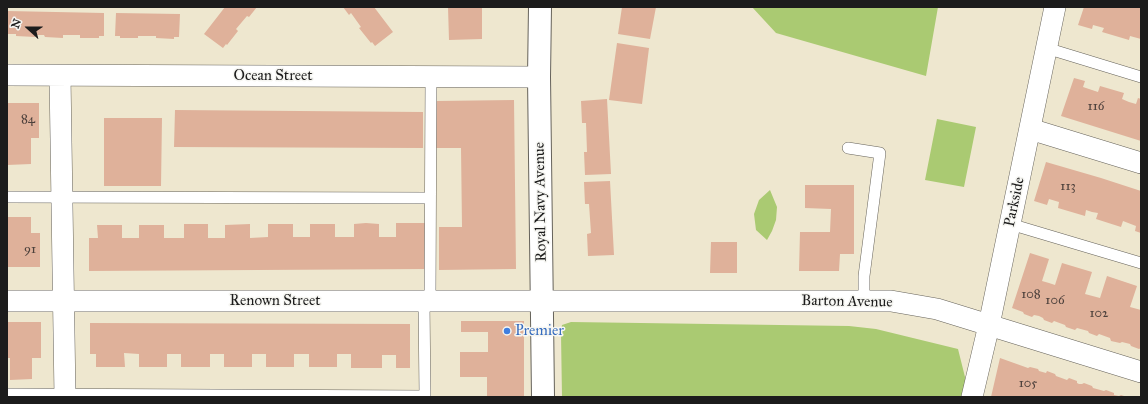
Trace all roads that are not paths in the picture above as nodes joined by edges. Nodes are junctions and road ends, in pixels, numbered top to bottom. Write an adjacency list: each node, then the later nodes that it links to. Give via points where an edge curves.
1 (540, 7): 7 (street, Royal Navy Avenue)
2 (1055, 7): 3 (street, Parkside)
3 (1046, 48): 8 (lane); 9 (street, Parkside)
4 (7, 75): 5 (street, Ocean Street)
5 (60, 76): 6 (street, Ocean Street); 13 (street)
6 (431, 77): 7 (street, Ocean Street); 14 (lane)
7 (539, 77): 20 (street, Royal Navy Avenue)
8 (1141, 77)
9 (1030, 129): 11 (street); 15 (street, Parkside)
10 (848, 148): 21 (lane, via 880,153 864,276)
11 (1141, 163)
12 (7, 197): 13 (lane)
13 (62, 197): 14 (lane); 18 (street)
14 (430, 198): 19 (lane)
15 (1010, 224): 16 (lane); 22 (street, Parkside)
16 (1141, 263)
17 (7, 301): 18 (street, Renown Street)
18 (64, 301): 19 (street, Renown Street); 25 (street)
19 (427, 301): 20 (street, Renown Street); 26 (lane)
20 (542, 301): 21 (street, Barton Avenue); 27 (street, Royal Navy Avenue)
21 (864, 301): 22 (street, Barton Avenue, via 891,301 936,309)
22 (989, 325): 23 (street, Barton Avenue); 28 (street, Parkside)
23 (1141, 372)
24 (7, 394): 25 (lane)
25 (65, 395): 26 (lane)
26 (425, 396)
27 (543, 397)
28 (972, 397)

